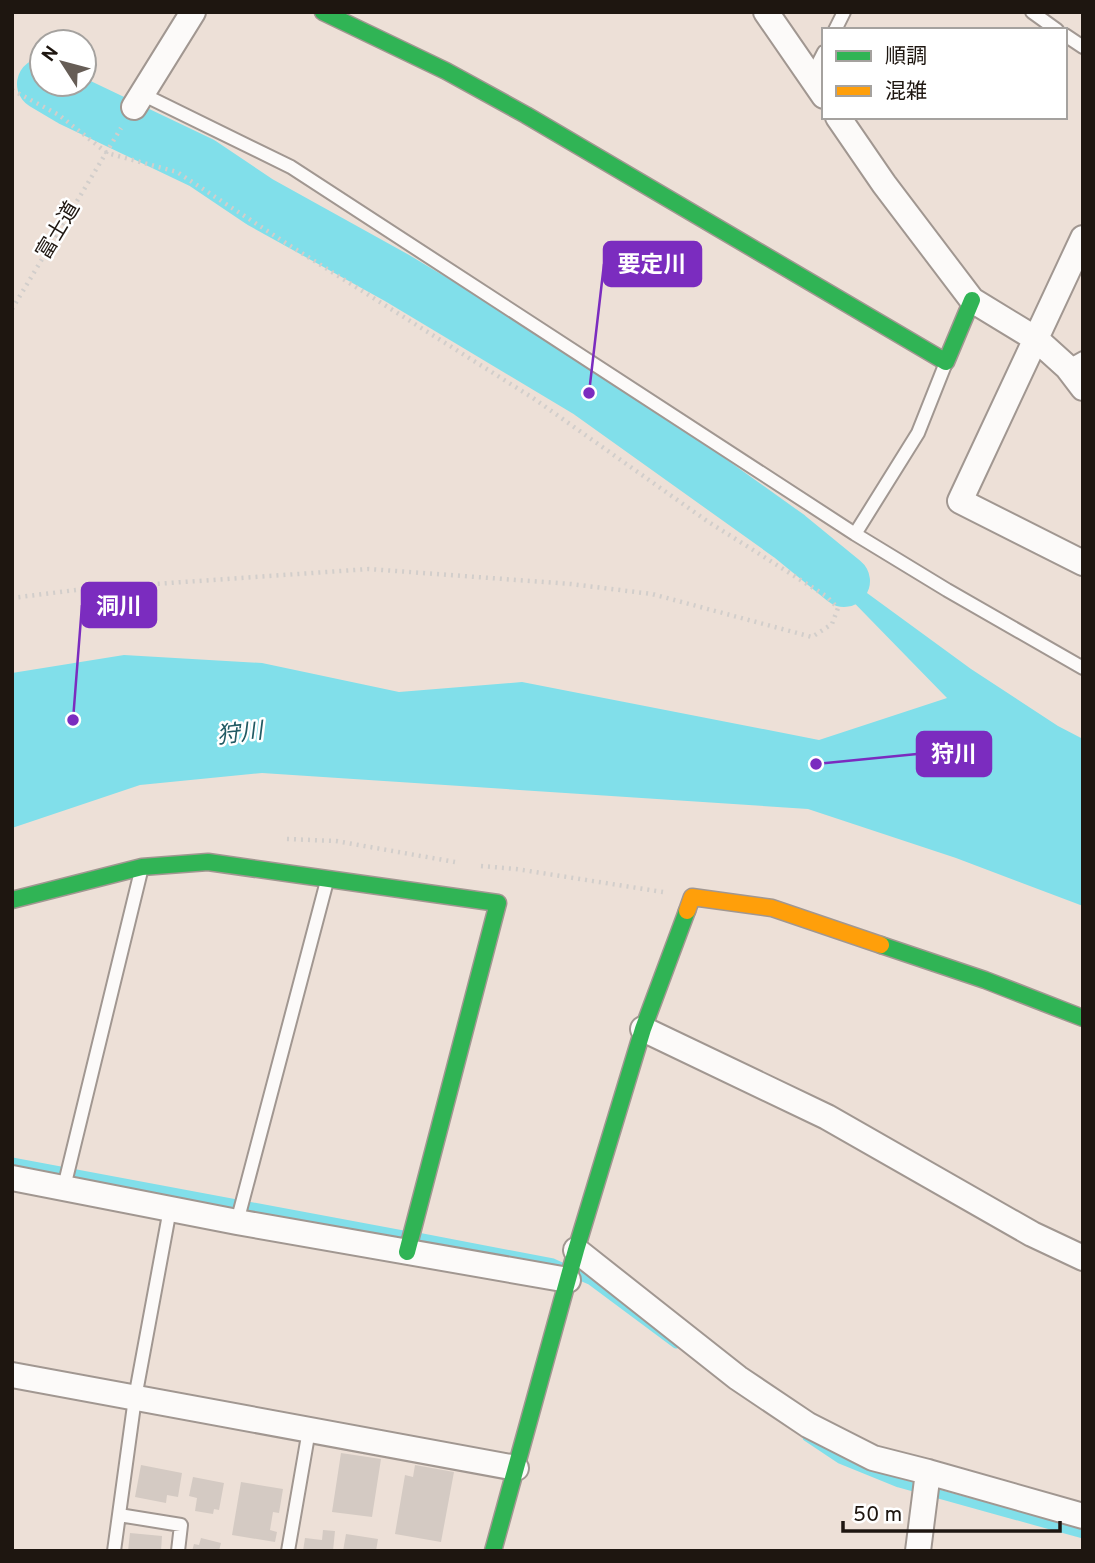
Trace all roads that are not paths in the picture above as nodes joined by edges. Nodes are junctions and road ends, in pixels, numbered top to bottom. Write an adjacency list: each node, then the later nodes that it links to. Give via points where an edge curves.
1 (193, 12): 12 (street)
2 (323, 12): 17 (street, via 526,115)
3 (766, 12): 11 (street)
4 (844, 12): 6 (lane)
5 (1032, 12): 7 (lane)
6 (836, 28)
7 (1054, 28)
8 (1067, 36): 9 (lane)
9 (1083, 47)
10 (822, 62): 11 (lane)
11 (817, 87)
12 (138, 100): 20 (lane, via 291,167)
13 (839, 119): 15 (street)
14 (1083, 238): 16 (street)
15 (972, 300): 16 (street); 17 (street)
16 (1036, 339): 18 (street); 21 (street, via 960,501)
17 (946, 362): 20 (lane, via 918,433)
18 (1075, 363): 19 (street)
19 (1083, 388)
20 (855, 534): 22 (lane)
21 (1083, 563)
22 (1083, 668)
23 (142, 867): 24 (street, via 208,862); 25 (street); 29 (lane)
24 (327, 880): 31 (lane); 33 (street, via 498,903)
25 (12, 900)
26 (1083, 1018): 27 (street, via 985,979 772,908 692,897)
27 (643, 1029): 32 (street); 34 (street, via 827,1117 1032,1234)
28 (12, 1178): 29 (street)
29 (64, 1187): 30 (street)
30 (170, 1209): 31 (street); 37 (lane)
31 (237, 1222): 33 (street)
32 (576, 1250): 35 (street); 40 (street, via 738,1378 808,1425 873,1458)
33 (408, 1252): 35 (street)
34 (1083, 1258)
35 (568, 1280): 39 (street)
36 (12, 1375): 37 (street)
37 (135, 1398): 38 (street); 41 (lane)
38 (309, 1430): 39 (street); 45 (lane)
39 (516, 1468): 46 (street)
40 (928, 1472): 42 (street); 47 (street)
41 (119, 1515): 43 (lane); 44 (lane, via 181,1525)
42 (1083, 1516)
43 (114, 1551)
44 (178, 1551)
45 (288, 1551)
46 (493, 1551)
47 (918, 1551)

